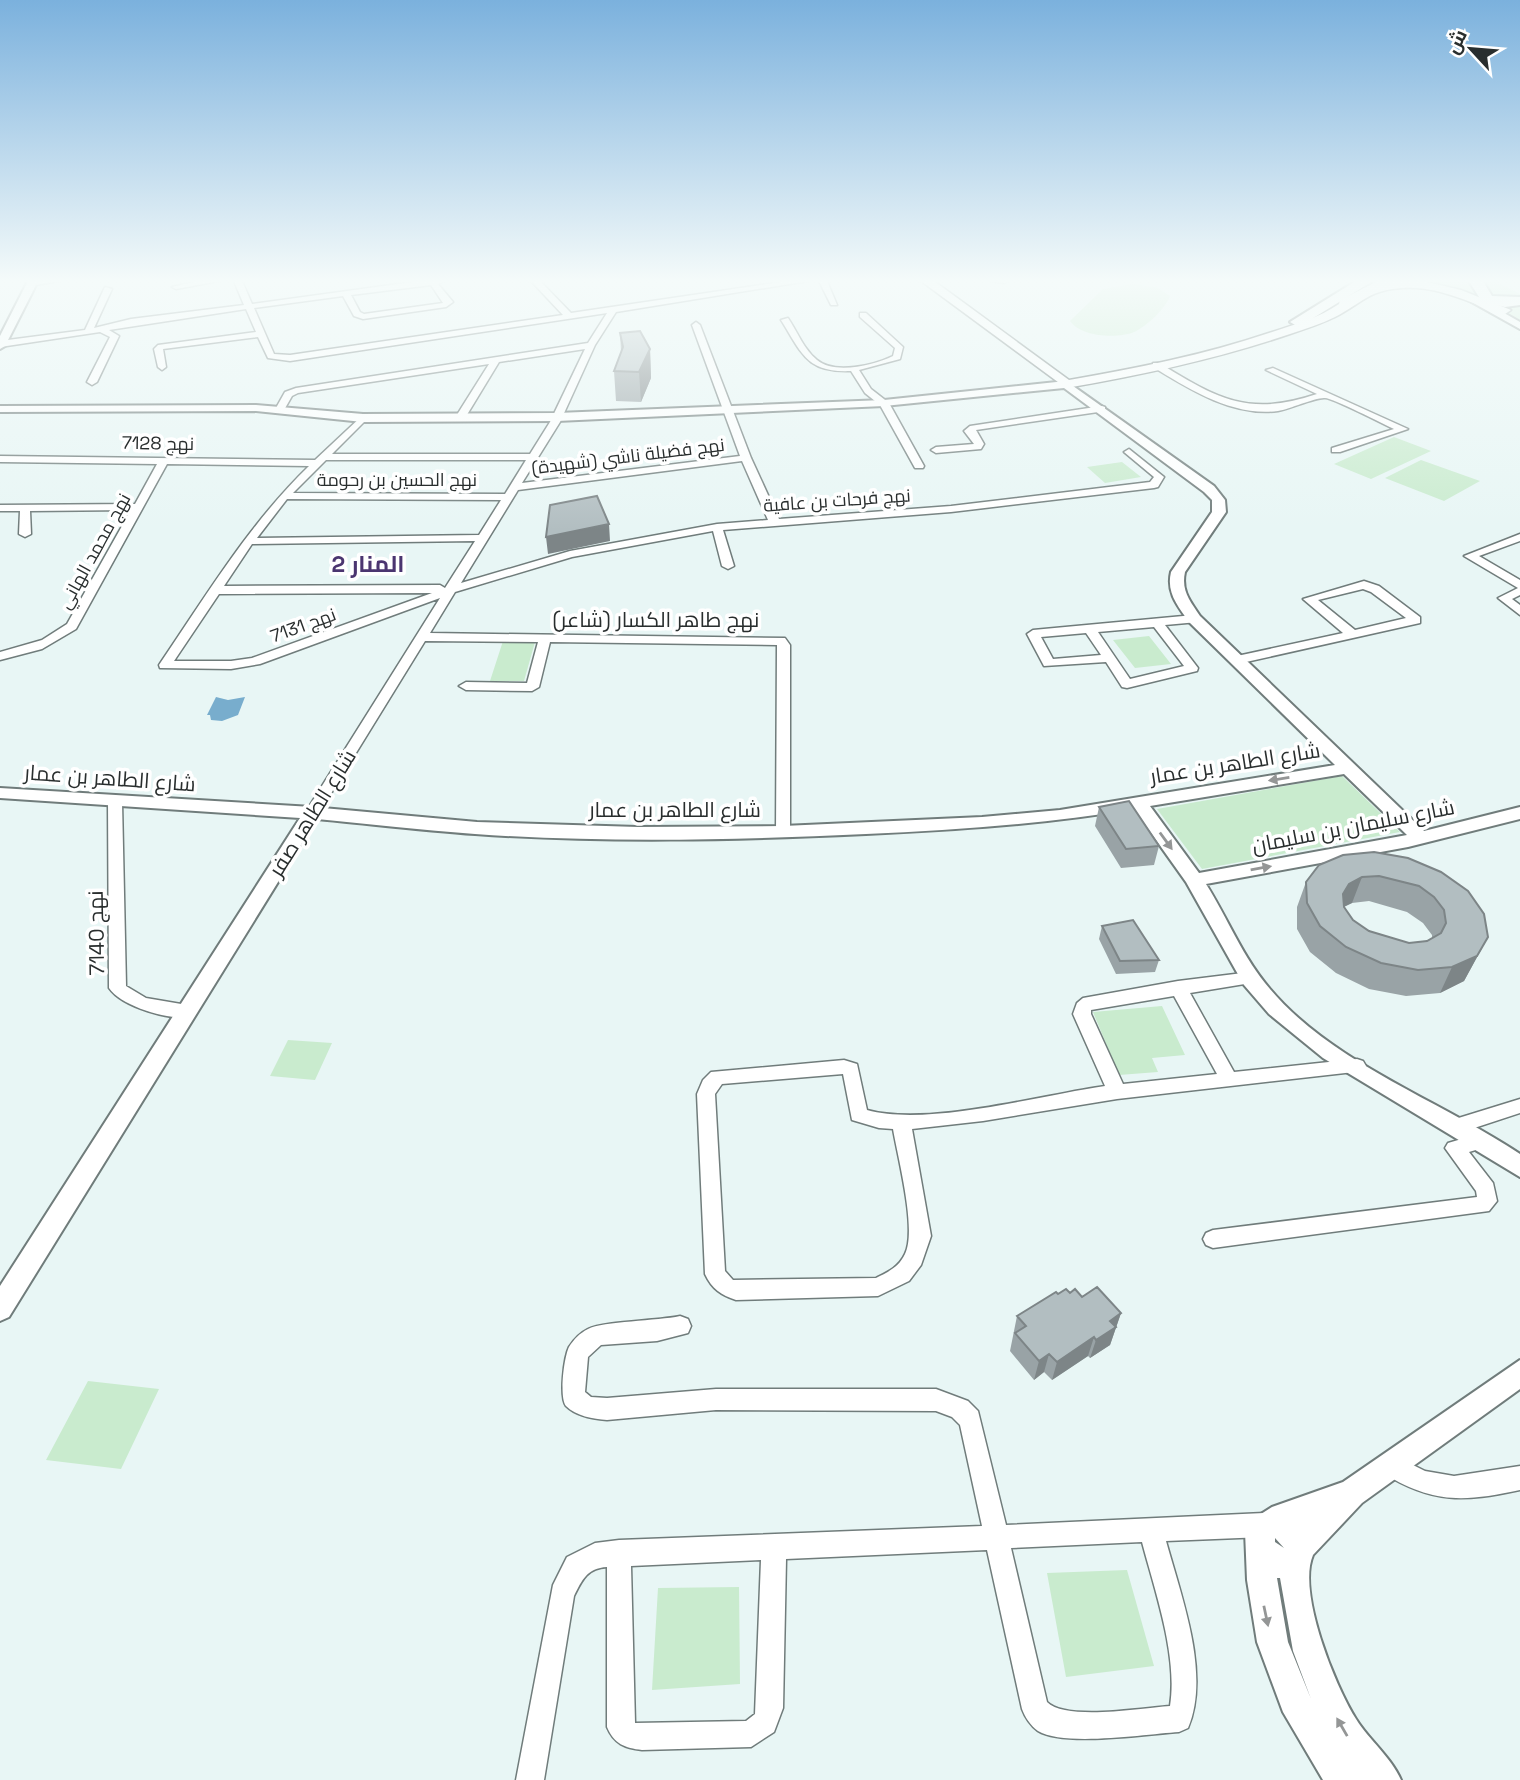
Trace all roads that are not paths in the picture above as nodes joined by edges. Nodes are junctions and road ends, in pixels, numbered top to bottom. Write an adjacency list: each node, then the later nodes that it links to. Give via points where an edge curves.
1 (101, 364): 16 (street)
2 (161, 364): 12 (street)
3 (460, 364): 20 (street, via 296,391 288,394)
4 (493, 364): 26 (street)
5 (582, 364): 24 (street, شارع الطاهر صفر)
6 (711, 364): 23 (street)
7 (815, 364): 14 (street)
8 (875, 364): 14 (street)
9 (1039, 364): 17 (main road)
10 (1169, 364): 13 (main road)
11 (1169, 364): 13 (main road)
12 (162, 367)
13 (1158, 367): 17 (main road); 18 (street, via 1250,407 1282,407)
14 (853, 368): 19 (street, via 868,391)
15 (1270, 370): 18 (street)
16 (92, 382)
17 (1066, 384): 19 (street); 22 (street)
18 (1326, 394): 29 (street, via 1403,429)
19 (884, 403): 23 (street); 35 (street)
20 (281, 408): 21 (street); 25 (street)
21 (0, 409)
22 (1102, 409): 27 (street); 28 (street, via 973,428 977,447)
23 (730, 411): 24 (street); 31 (street)
24 (557, 417): 26 (street); 30 (street, شارع الطاهر صفر)
25 (363, 418): 26 (street); 33 (street)
26 (460, 418)
27 (1156, 448): 41 (street, نهج فرحات بن عافية, via 1129,452 1159,477 1154,485 1142,488 846,518); 53 (street, via 1209,489 1220,506 1175,576 1176,590)
28 (936, 450)
29 (1336, 450)
30 (532, 457): 33 (street, نهج 7128); 36 (street, شارع الطاهر صفر)
31 (746, 458): 36 (street, نهج فضيلة ناشي (شهيدة)); 41 (street)
32 (0, 459): 34 (street, نهج 7128)
33 (320, 460): 34 (street, نهج 7128); 37 (street)
34 (163, 461): 38 (street, نهج محمد الهاني)
35 (919, 466)
36 (512, 492): 37 (street, نهج الحسين بن رحومة); 45 (street, شارع الطاهر صفر)
37 (284, 496): 46 (street)
38 (139, 506): 40 (street); 59 (street, نهج محمد الهاني, via 72,626 41,646)
39 (0, 508): 40 (street)
40 (25, 508): 43 (street)
41 (774, 520): 42 (street, نهج فرحات بن عافية)
42 (717, 527): 47 (street); 49 (street, نهج فرحات بن عافية, via 553,558)
43 (25, 534)
44 (1520, 537): 48 (street, via 1471,557)
45 (484, 538): 46 (street); 49 (street, شارع الطاهر صفر)
46 (249, 541): 50 (street)
47 (728, 566)
48 (1520, 585)
49 (453, 589): 50 (street); 50 (street, نهج 7131, via 255,660 165,665); 57 (street, شارع الطاهر صفر)
50 (216, 590)
51 (1520, 591): 52 (street, via 1504,598)
52 (1520, 611)
53 (1194, 619): 54 (street); 61 (street)
54 (1158, 624): 55 (street); 60 (street, via 1191,670 1127,684)
55 (1090, 629): 60 (street); 60 (street, via 1033,634 1049,663)
56 (1352, 634): 56 (street, via 1309,599 1364,585 1416,620); 61 (street)
57 (423, 637): 58 (street, نهج طاهر الكسار (شاعر)); 67 (street, شارع الطاهر صفر)
58 (545, 638): 62 (street, via 532,687); 69 (street, نهج طاهر الكسار (شاعر), via 781,641 785,645)
59 (0, 656)
60 (1107, 658)
61 (1237, 660): 63 (street)
62 (466, 686)
63 (1346, 768): 66 (street, شارع الطاهر بن عمار, one-way to 66); 70 (street)
64 (0, 793): 65 (street, شارع الطاهر بن عمار)
65 (115, 802): 67 (street, شارع الطاهر بن عمار); 74 (street, نهج 7140, via 118,988 140,1003)
66 (1138, 802): 69 (street, شارع الطاهر بن عمار, via 982,823); 71 (street, one-way to 71)
67 (312, 813): 69 (street, شارع الطاهر بن عمار, via 477,828); 74 (street, شارع الطاهر صفر)
68 (1520, 813): 70 (street, شارع سليمان بن سليمان)
69 (783, 832)
70 (1420, 838): 71 (street, شارع سليمان بن سليمان, one-way to 70)
71 (1194, 880): 72 (street)
72 (1251, 978): 73 (street); 75 (street, via 1275,1008)
73 (1178, 987): 76 (street); 77 (street, via 1098,999 1083,1007 1082,1014)
74 (187, 1011): 84 (street, شارع الطاهر صفر)
75 (1357, 1066): 76 (street); 80 (street)
76 (1229, 1079): 77 (street)
77 (1117, 1092): 79 (street, via 971,1116)
78 (1520, 1105): 80 (street)
79 (901, 1122): 79 (street, via 875,1122 859,1115 851,1069 844,1067 717,1077 706,1094 715,1274 726,1287 736,1291 878,1287 902,1275 914,1259 920,1236)
80 (1459, 1125): 81 (street)
81 (1482, 1141): 82 (street); 83 (street, via 1455,1148 1486,1189 1487,1201 1482,1205)
82 (1520, 1167)
83 (1213, 1238)
84 (0, 1309)
85 (680, 1326): 92 (street, via 597,1335 577,1354 573,1397 594,1410 668,1402 936,1401 960,1409 970,1419)
86 (1520, 1373): 87 (street)
87 (1391, 1465): 88 (street, via 1421,1482 1452,1489); 89 (street)
88 (1520, 1478)
89 (1352, 1493): 91 (street); 95 (street)
90 (1151, 1529): 91 (street); 92 (street); 92 (street, via 1184,1672 1186,1709 1179,1719 1076,1726 1047,1721 1035,1709)
91 (1266, 1532): 95 (street, via 1290,1529); 97 (street, one-way to 97, via 1264,1608 1283,1673 1316,1740)
92 (999, 1539): 93 (street)
93 (774, 1548): 94 (street); 94 (street, via 770,1708 765,1723 751,1734 642,1737 629,1735 620,1727)
94 (619, 1552): 96 (street, via 595,1555 576,1566 562,1594)
95 (1297, 1554): 98 (street, one-way to 95, via 1349,1740 1314,1673 1302,1634)
96 (530, 1780)
97 (1344, 1780)
98 (1384, 1780)

